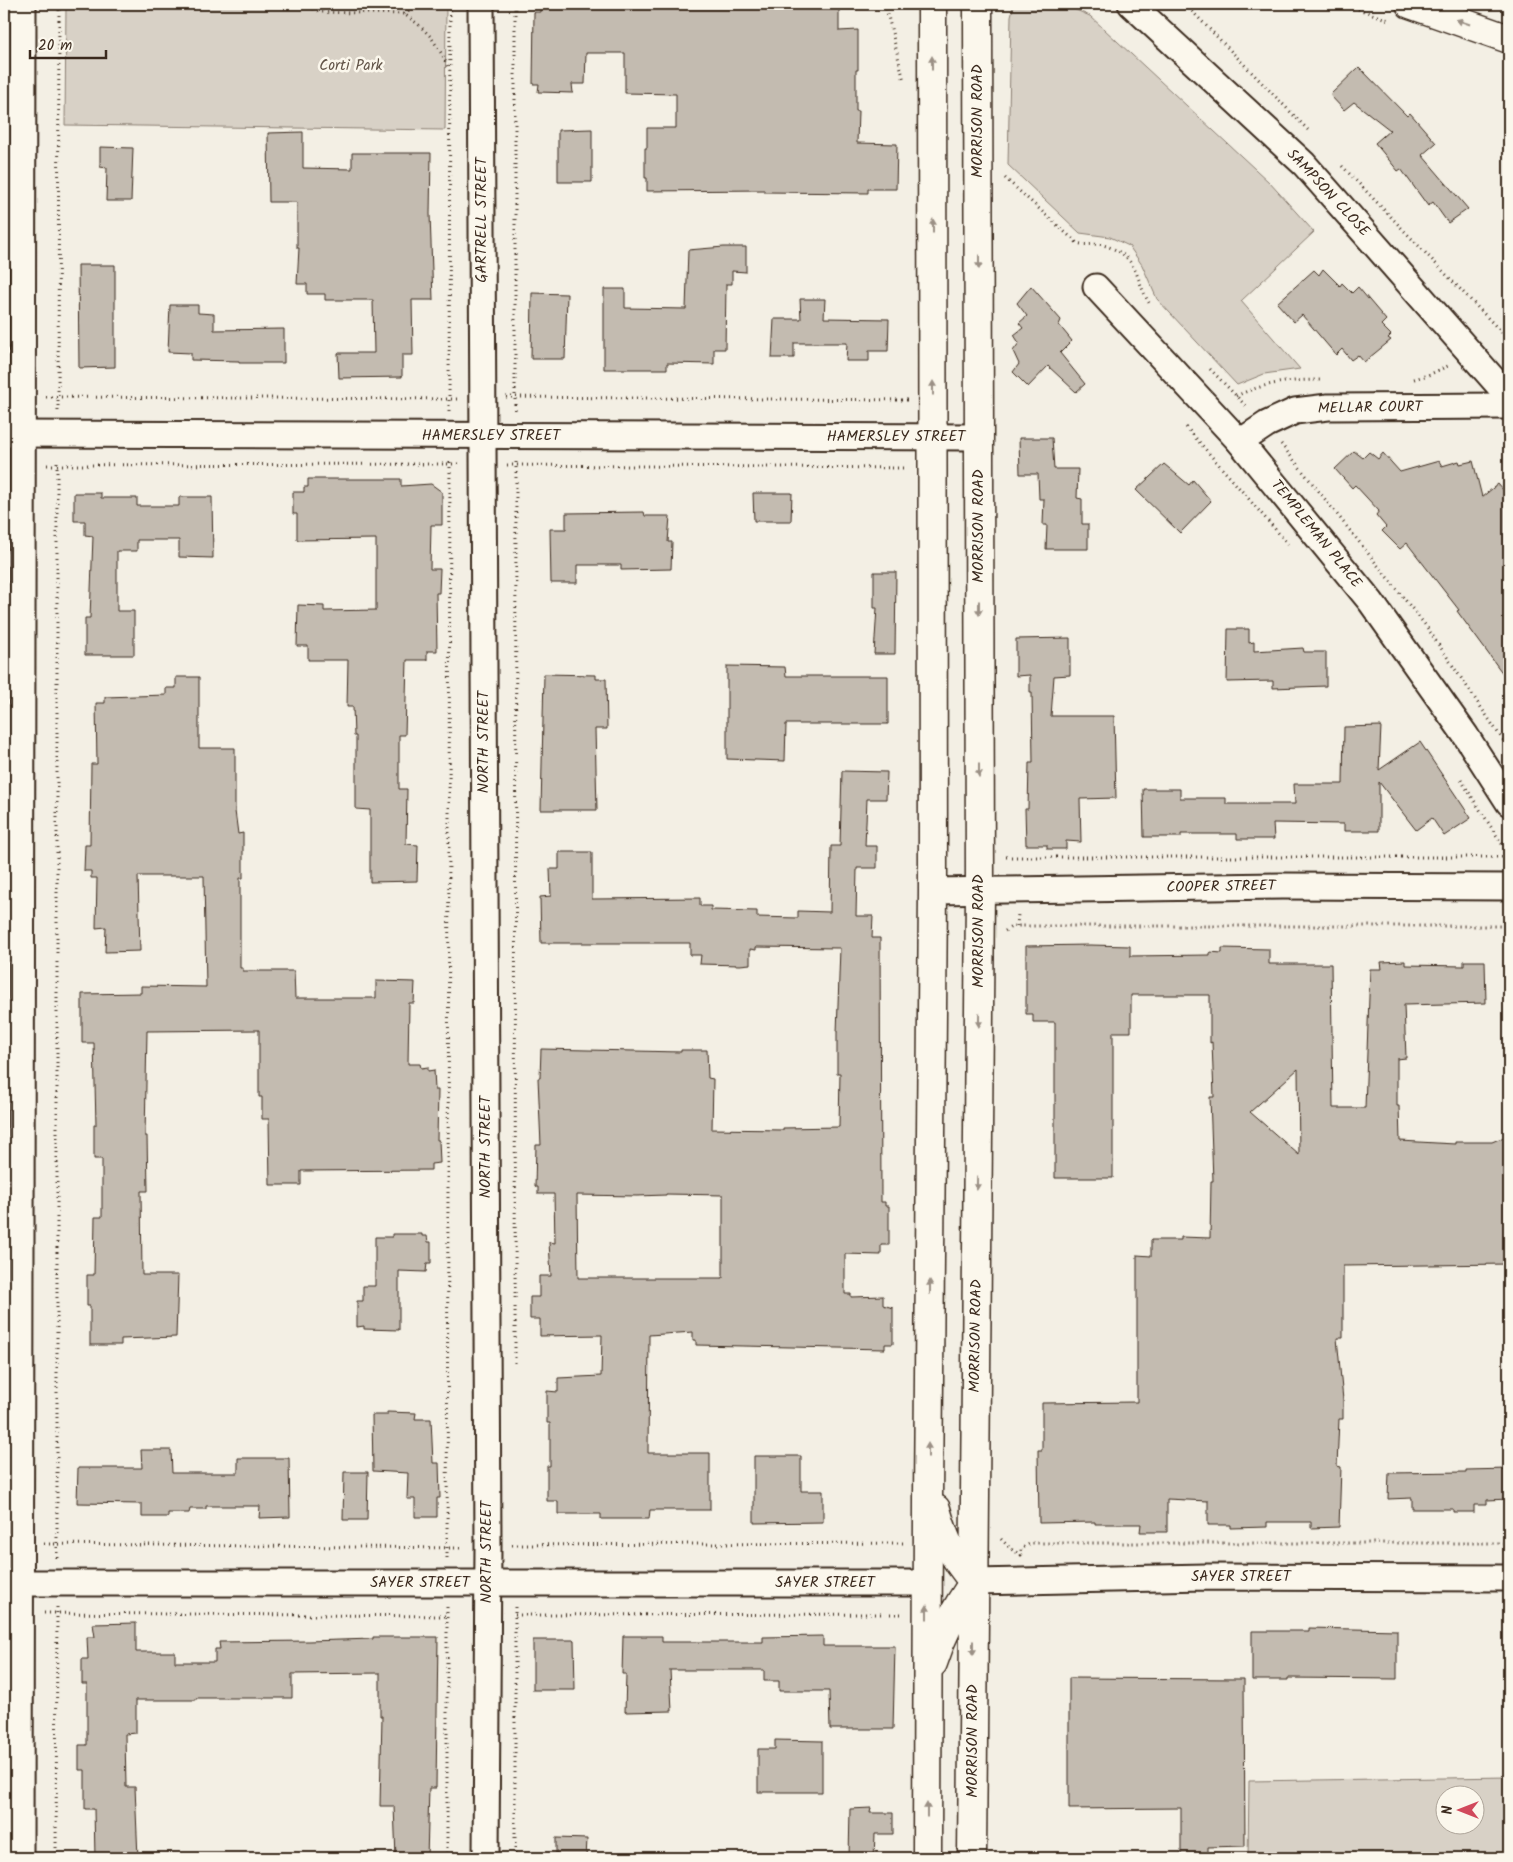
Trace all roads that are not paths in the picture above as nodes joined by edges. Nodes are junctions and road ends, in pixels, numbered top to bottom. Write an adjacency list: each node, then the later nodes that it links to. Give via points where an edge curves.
1 (23, 4): 11 (street, via 21,398)
2 (481, 4): 12 (street, GARTRELL STREET)
3 (932, 4): 14 (main road, one-way to 3)
4 (978, 4): 13 (main road, MORRISON ROAD, one-way to 13)
5 (1131, 4): 9 (street, SAMPSON CLOSE, via 1304,164)
6 (1410, 4): 7 (main road, one-way to 6)
7 (1509, 39)
8 (1096, 286): 15 (street, TEMPLEMAN PLACE)
9 (1509, 397)
10 (1509, 406): 15 (street, MELLAR COURT, via 1328,407 1295,411)
11 (13, 434): 12 (street, HAMERSLEY STREET); 23 (street, via 21,465 21,1543)
12 (483, 436): 14 (street, HAMERSLEY STREET); 24 (street, NORTH STREET)
13 (979, 436): 14 (street, HAMERSLEY STREET); 18 (main road, MORRISON ROAD, one-way to 18)
14 (934, 437): 19 (main road)
15 (1240, 442): 16 (street, TEMPLEMAN PLACE, via 1371,602)
16 (1509, 803)
17 (1509, 887): 18 (street, COOPER STREET, via 1282,886)
18 (980, 891): 19 (street, COOPER STREET); 22 (main road, MORRISON ROAD, one-way to 22)
19 (933, 892): 20 (main road, one-way to 19)
20 (928, 1480): 22 (main road, via 943,1536 957,1563); 25 (main road)
21 (1509, 1578): 22 (street, SAYER STREET, via 1205,1577)
22 (974, 1582): 26 (main road, via 958,1604 945,1631); 30 (main road, MORRISON ROAD, one-way to 30)
23 (12, 1583): 24 (street, SAYER STREET); 27 (street, via 21,1612)
24 (488, 1583): 25 (street, SAYER STREET); 28 (street, NORTH STREET)
25 (927, 1583): 26 (main road, one-way to 25)
26 (927, 1680): 29 (main road, one-way to 26)
27 (20, 1858)
28 (486, 1858)
29 (927, 1858)
30 (972, 1858)

